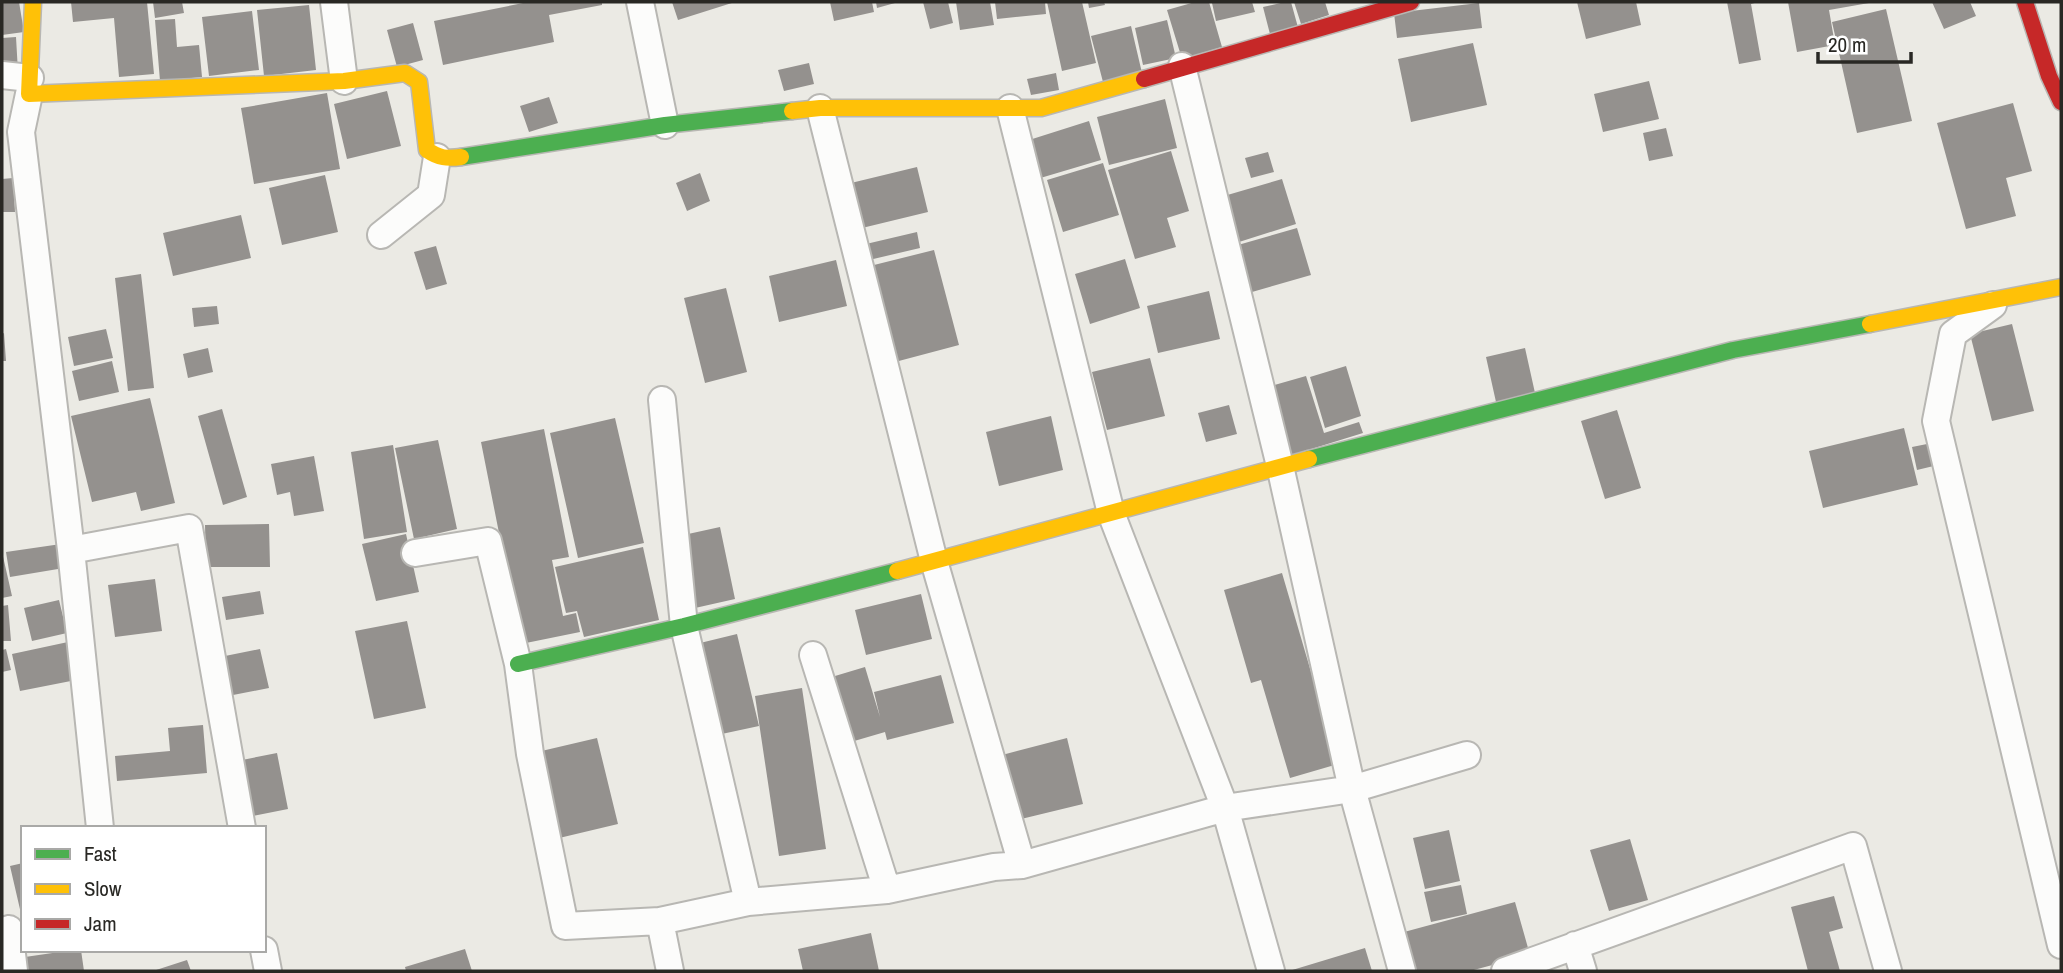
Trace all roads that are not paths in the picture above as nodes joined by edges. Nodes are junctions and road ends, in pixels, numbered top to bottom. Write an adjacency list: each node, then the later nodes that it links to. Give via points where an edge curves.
1 (33, 2): 10 (street)
2 (334, 2): 9 (street)
3 (640, 2): 14 (street)
4 (1411, 2): 6 (street)
5 (2025, 2): 11 (street)
6 (1343, 11): 7 (street)
7 (1182, 66): 13 (street, via 1041,108); 20 (street)
8 (2, 75): 10 (street)
9 (344, 81): 10 (street); 15 (street, via 405,73 419,82 427,150)
10 (29, 86): 22 (street, via 20,132)
11 (2061, 102)
12 (820, 108): 13 (street); 14 (street); 24 (street)
13 (1010, 108): 21 (street)
14 (665, 125): 15 (street)
15 (437, 158): 16 (street, via 431,195)
16 (381, 234)
17 (2061, 287): 18 (street)
18 (2003, 298): 20 (street, via 1732,349); 39 (street, via 1953,334 1936,421)
19 (662, 400): 25 (street)
20 (1280, 467): 21 (street); 29 (street)
21 (1111, 513): 24 (street); 30 (street)
22 (71, 551): 31 (street); 32 (street, via 189,528)
23 (415, 553): 27 (street, via 488,541)
24 (934, 561): 25 (street); 33 (street)
25 (684, 626): 27 (street); 35 (street)
26 (813, 655): 34 (street)
27 (518, 664): 36 (street, via 530,754 565,926)
28 (1467, 755): 29 (street)
29 (1352, 789): 30 (street); 45 (street)
30 (1225, 808): 33 (street); 44 (street)
31 (100, 826)
32 (242, 826)
33 (1022, 865): 34 (street)
34 (887, 890): 35 (street)
35 (748, 902): 36 (street)
36 (660, 921): 43 (street)
37 (11, 927): 41 (street)
38 (1575, 945): 46 (street); 47 (street); 48 (street, via 1853,846)
39 (2061, 945)
40 (264, 952): 42 (street)
41 (14, 971)
42 (268, 971)
43 (670, 971)
44 (1271, 971)
45 (1402, 971)
46 (1505, 971)
47 (1583, 971)
48 (1888, 971)

